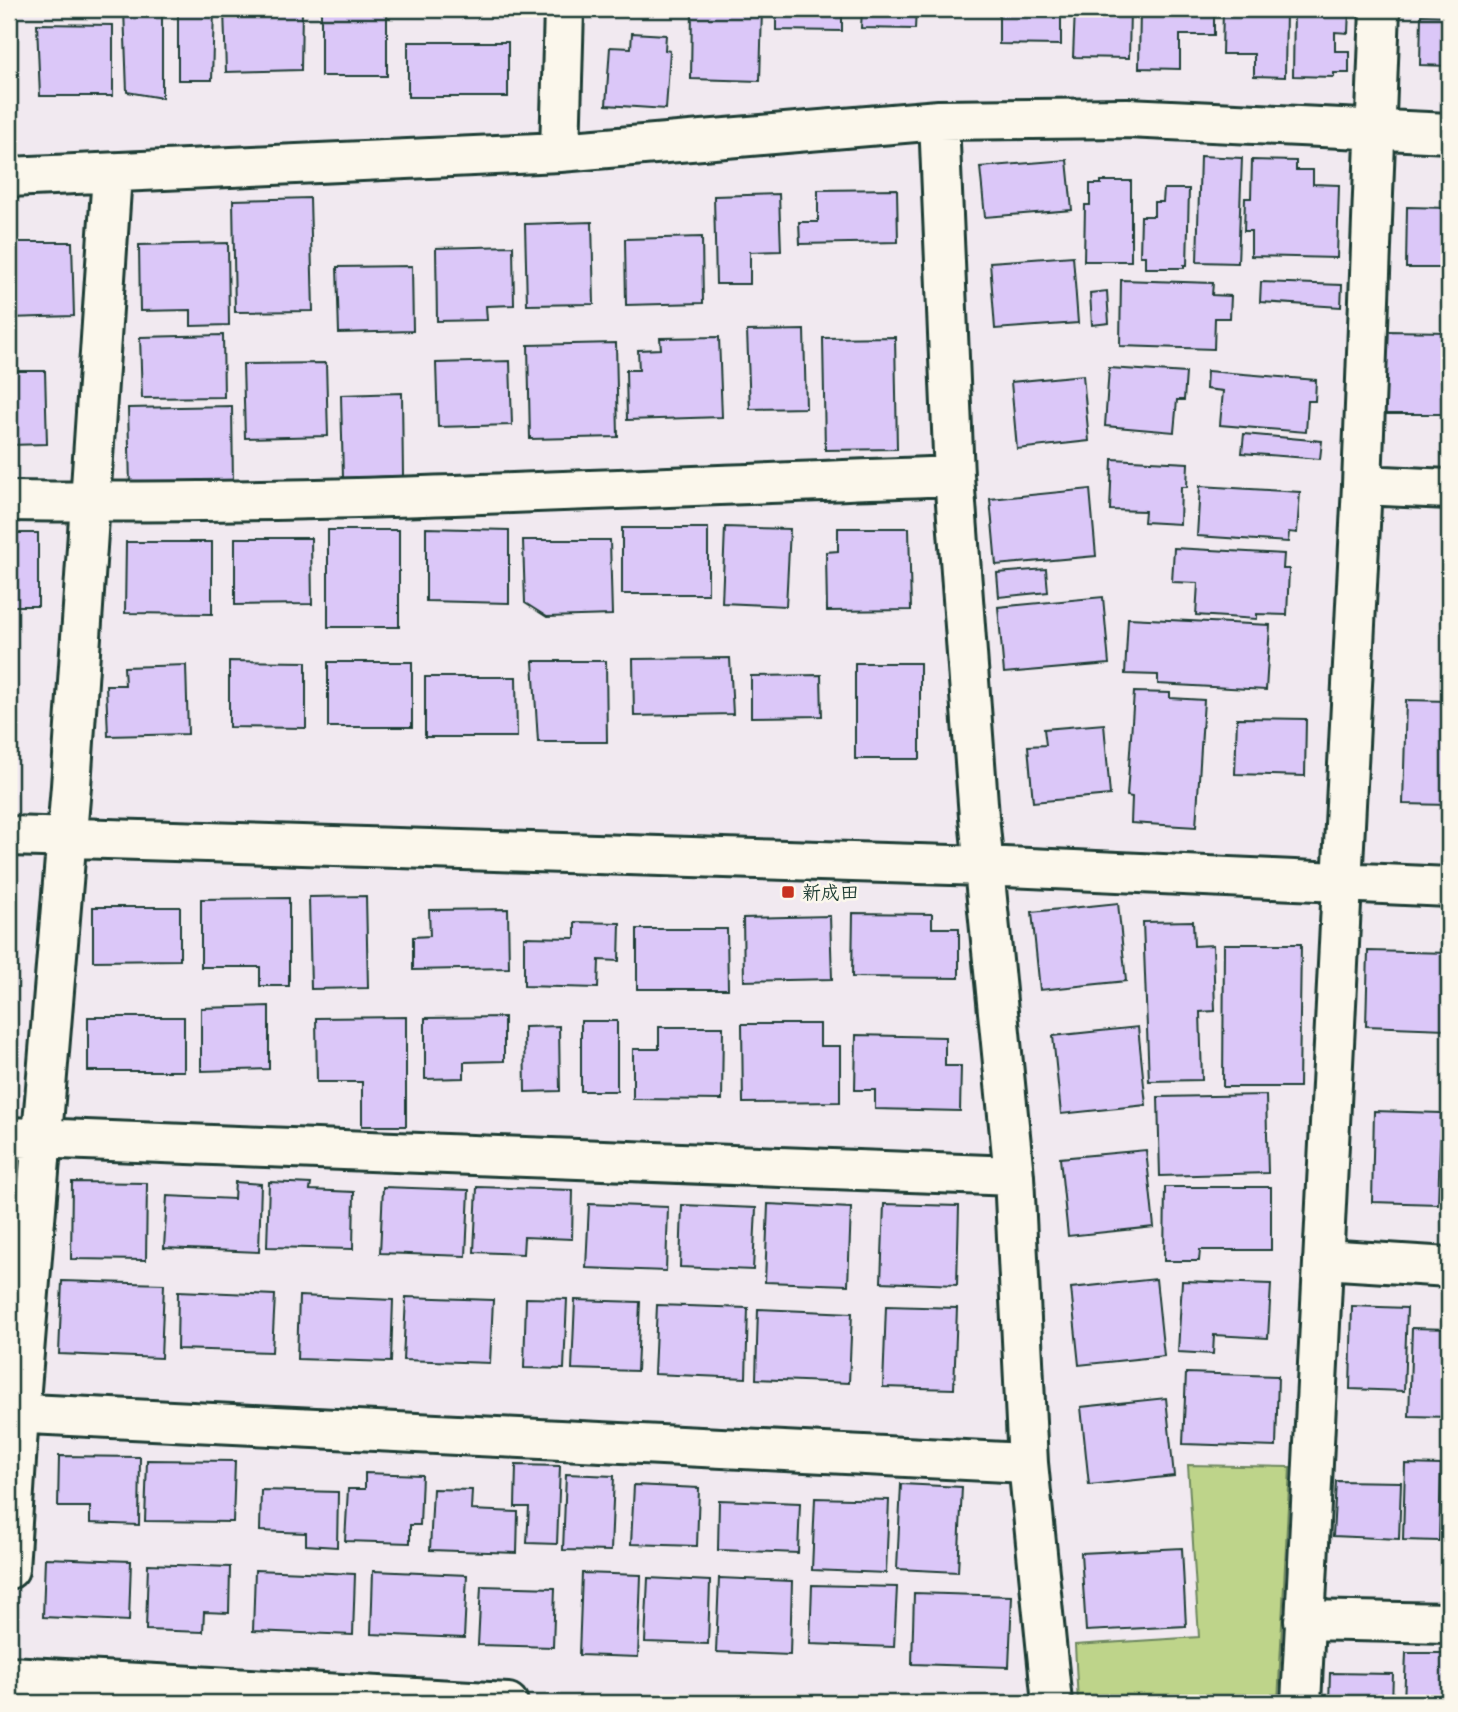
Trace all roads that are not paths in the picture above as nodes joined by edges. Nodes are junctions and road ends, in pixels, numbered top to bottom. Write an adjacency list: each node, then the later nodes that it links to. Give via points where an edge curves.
1 (564, 9): 6 (street)
2 (1380, 9): 4 (street)
3 (939, 120): 4 (street, via 1127,118); 6 (street); 9 (street)
4 (1374, 130): 5 (street); 10 (street)
5 (1449, 133)
6 (560, 152): 7 (street)
7 (112, 174): 8 (street); 13 (street)
8 (9, 177)
9 (954, 475): 13 (street, via 352,498); 16 (street)
10 (1362, 485): 11 (street); 17 (street)
11 (1449, 489)
12 (9, 501): 13 (street)
13 (90, 502): 15 (street)
14 (9, 836): 15 (street)
15 (65, 839): 16 (street); 19 (street)
16 (984, 866): 17 (street); 20 (street)
17 (1343, 882): 18 (street); 21 (street)
18 (1449, 887)
19 (25, 1138): 20 (street); 23 (street)
20 (1014, 1176): 24 (street)
21 (1323, 1259): 22 (street); 26 (street)
22 (1449, 1267)
23 (14, 1413): 24 (street); 25 (street)
24 (1028, 1463): 31 (street)
25 (9, 1569)
26 (1304, 1620): 27 (street); 32 (street)
27 (1449, 1623)
28 (9, 1676): 29 (street)
29 (100, 1693): 30 (street)
30 (508, 1703)
31 (1052, 1703)
32 (1301, 1703)

